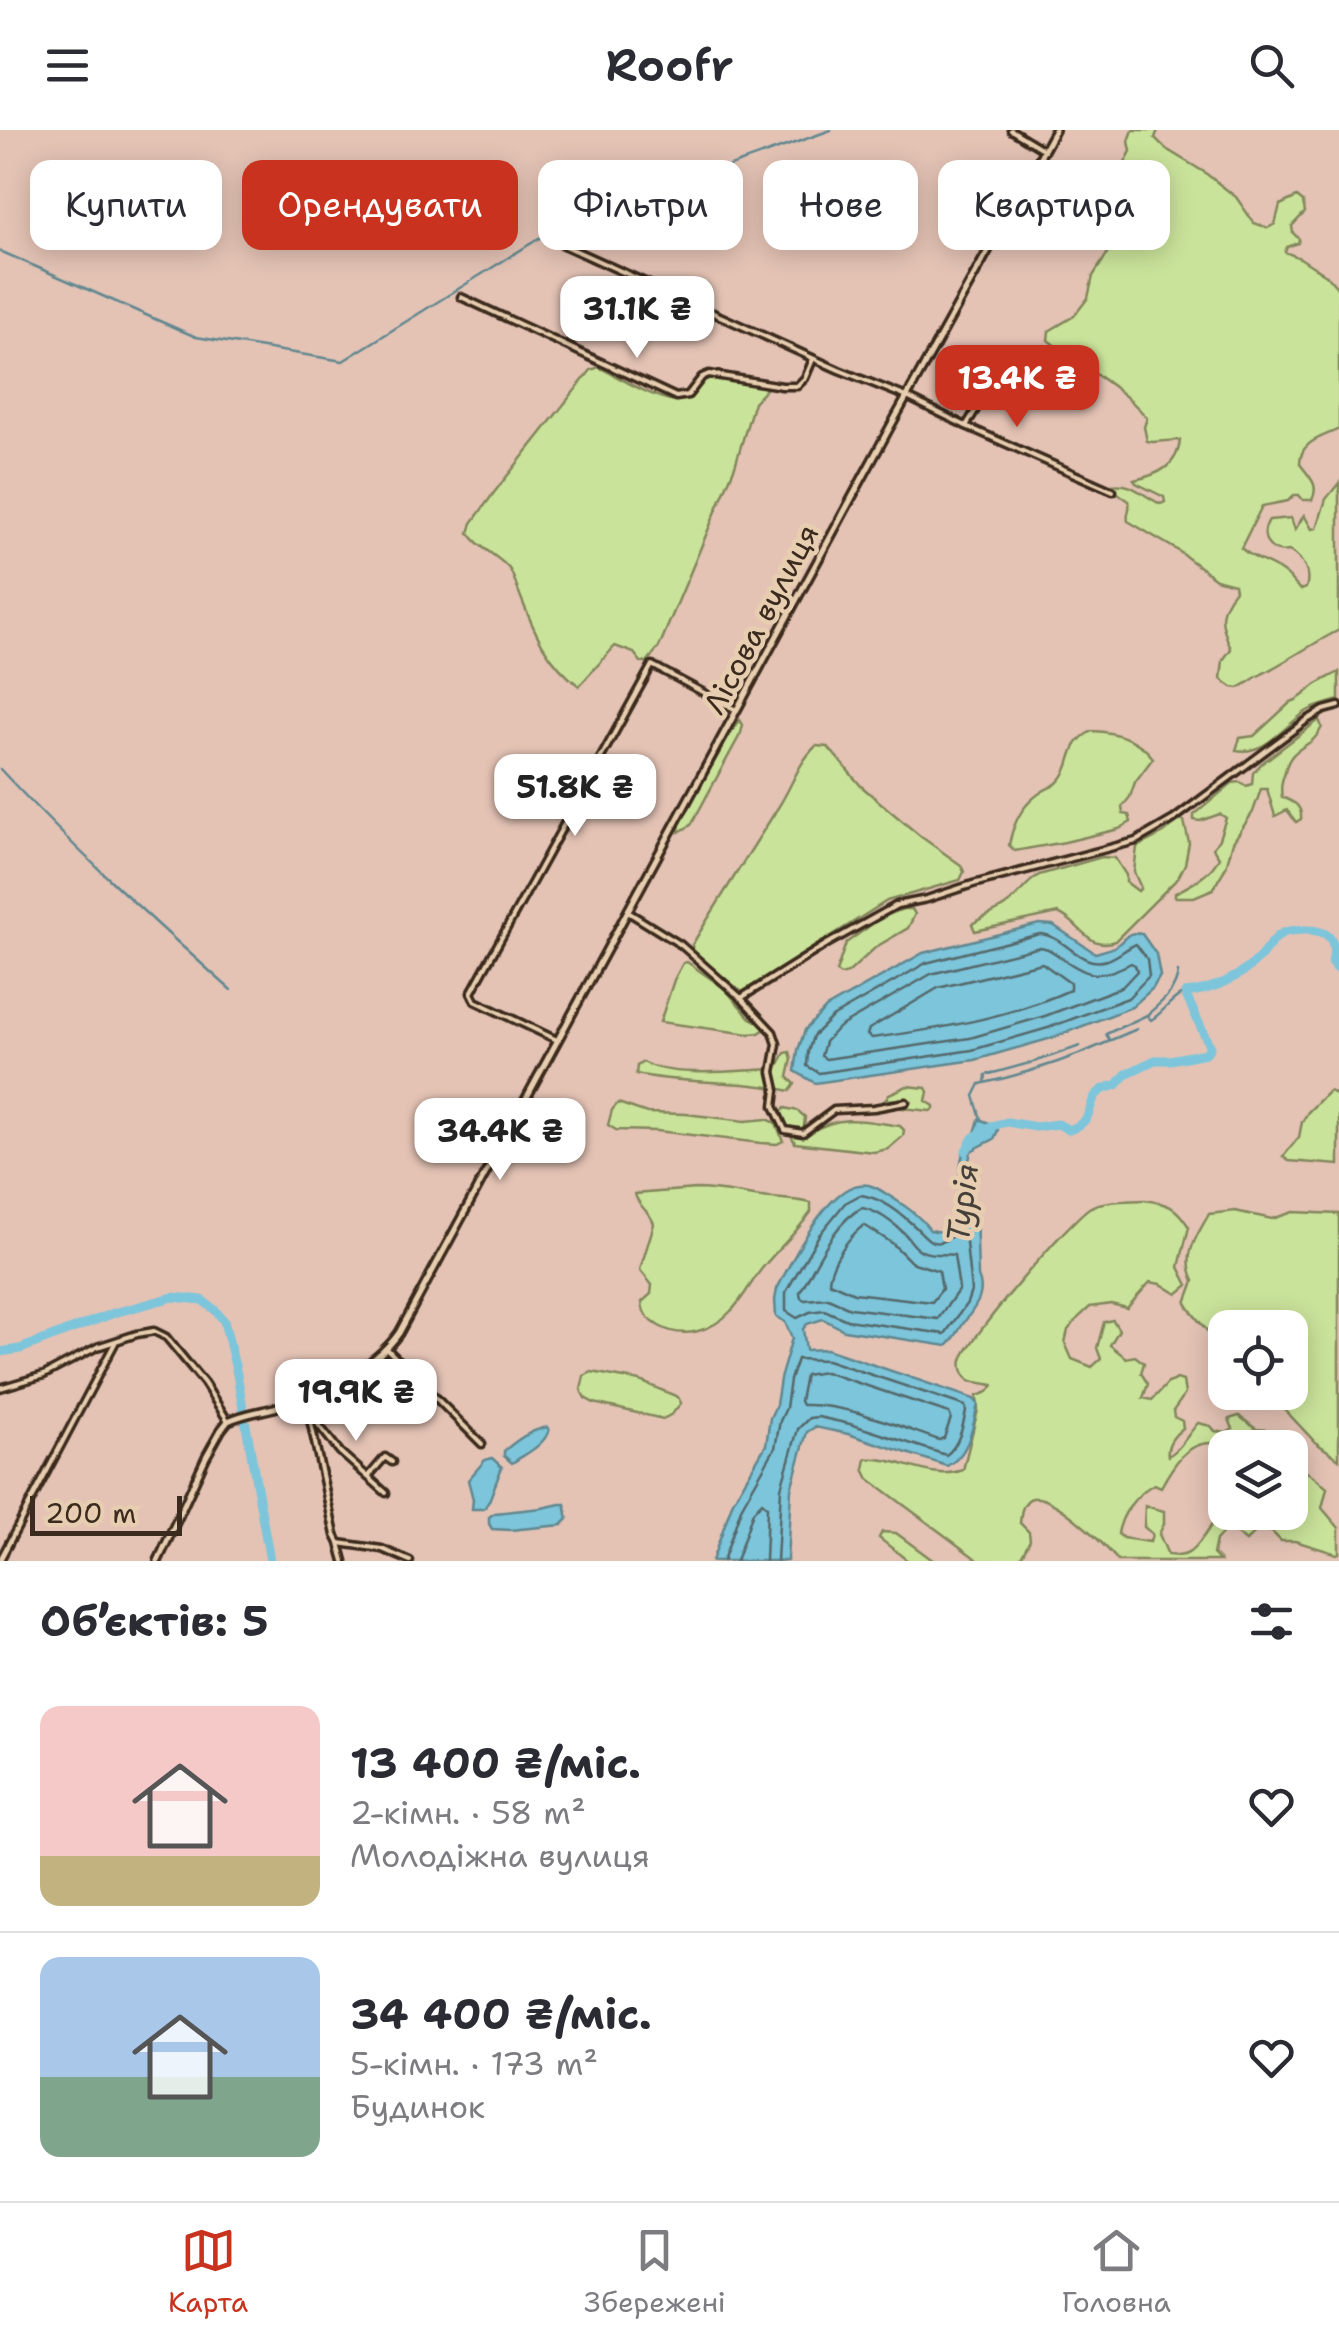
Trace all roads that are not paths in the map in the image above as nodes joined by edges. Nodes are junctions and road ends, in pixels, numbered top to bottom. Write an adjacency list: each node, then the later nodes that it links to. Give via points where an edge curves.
1 (1011, 130): 3 (street)
2 (1055, 130): 3 (street, Лісова вулиця)
3 (1044, 150): 8 (street, Лісова вулиця)
4 (574, 250): 6 (street)
5 (461, 297): 6 (street, via 676,396 688,395 710,374 797,386)
6 (813, 359): 8 (street)
7 (1002, 366): 9 (street)
8 (907, 397): 9 (street); 12 (street, Лісова вулиця)
9 (966, 426): 10 (street)
10 (1113, 490)
11 (1339, 706): 14 (street, via 1307,720 1136,840 898,905)
12 (737, 711): 13 (street, Лісова вулиця); 15 (street, via 652,665 471,993 475,1001)
13 (628, 912): 14 (street, via 681,945); 15 (street, Лісова вулиця)
14 (742, 998): 16 (street, via 776,1038 774,1106 786,1130 803,1133 834,1110)
15 (557, 1040): 18 (street, Лісова вулиця)
16 (906, 1102)
17 (115, 1342): 19 (street); 22 (street, via 161,1333); 28 (street)
18 (386, 1349): 20 (street); 23 (street)
19 (0, 1388)
20 (302, 1399): 21 (street); 22 (street)
21 (308, 1410): 25 (street); 27 (street)
22 (228, 1420): 29 (street)
23 (482, 1444)
24 (392, 1462): 25 (street, via 386,1457)
25 (368, 1477): 26 (street)
26 (386, 1494)
27 (339, 1542): 30 (street); 31 (street)
28 (0, 1560)
29 (158, 1561)
30 (344, 1561)
31 (410, 1561)

